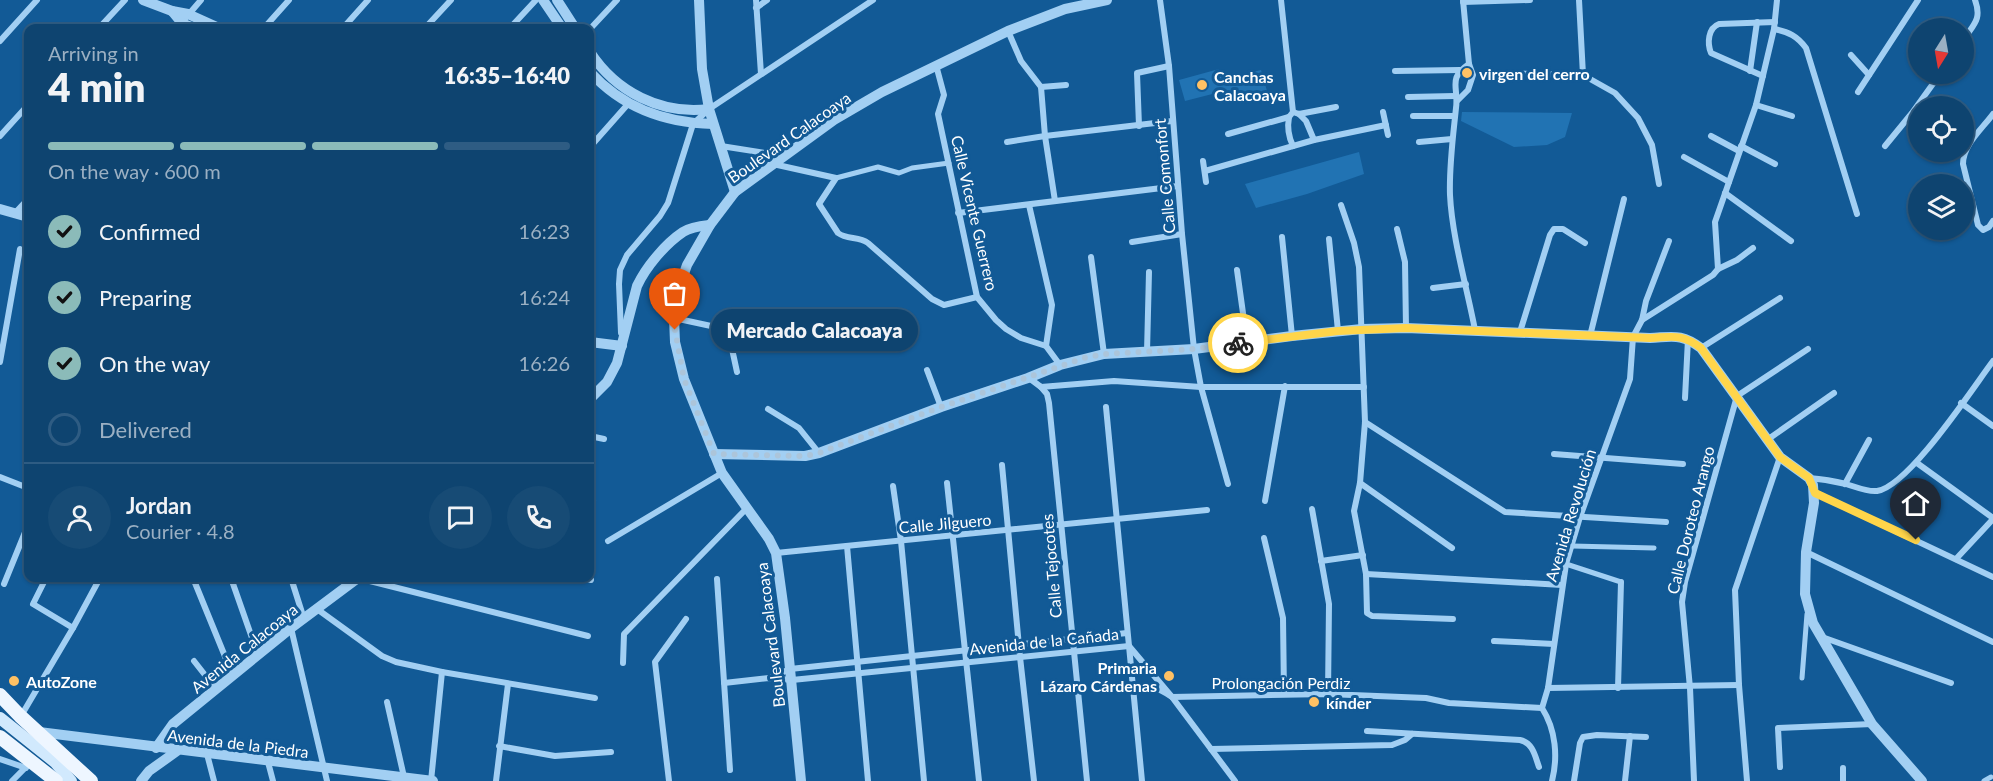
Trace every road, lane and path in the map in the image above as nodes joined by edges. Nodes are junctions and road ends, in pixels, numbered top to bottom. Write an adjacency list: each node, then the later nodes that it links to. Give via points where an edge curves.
1 (37, 0): 40 (street)
2 (125, 0): 29 (street)
3 (143, 0): 25 (street)
4 (201, 0): 27 (street)
5 (289, 0): 30 (street)
6 (368, 0): 31 (street)
7 (451, 0): 32 (street)
8 (536, 0): 33 (street)
9 (543, 0): 34 (street)
10 (557, 0): 35 (street)
11 (617, 0): 37 (street)
12 (699, 0): 65 (street, via 702,69)
13 (756, 0): 26 (street)
14 (767, 0): 26 (street)
15 (873, 0): 50 (street)
16 (1107, 0): 39 (street, Boulevard Calacoaya, via 1065,9)
17 (1160, 0): 45 (street, Calle Comonfort)
18 (1281, 0): 67 (street)
19 (1530, 0): 24 (street)
20 (1579, 0): 51 (street)
21 (1778, 0): 38 (street)
22 (1918, 0): 52 (street)
23 (1976, 0): 36 (street, via 1979,12)
24 (1463, 1): 44 (street)
25 (173, 5): 27 (street)
26 (756, 8): 50 (street)
27 (182, 22)
28 (1757, 22): 38 (street); 48 (street); 48 (street, via 1719,24 1710,32 1711,52)
29 (103, 24)
30 (268, 24)
31 (347, 24)
32 (429, 24)
33 (514, 24)
34 (559, 24)
35 (572, 24)
36 (1974, 24)
37 (594, 25)
38 (1774, 26): 54 (street); 113 (street, via 1799,38 1806,48)
39 (1008, 31): 43 (street, Boulevard Calacoaya); 57 (street, via 1021,61)
40 (0, 41)
41 (1851, 55): 52 (street)
42 (594, 59): 65 (street, via 615,81 644,99 673,110)
43 (936, 64): 91 (street, Boulevard Calacoaya, via 834,120); 94 (street, Calle Vicente Guerrero, via 944,95 938,114)
44 (1469, 64): 46 (street); 60 (street, via 1472,83)
45 (1169, 66): 72 (street, Calle Comonfort); 76 (street, via 1137,73)
46 (1460, 70): 47 (street); 60 (street, via 1456,76)
47 (1395, 71)
48 (1750, 71): 54 (street)
49 (1487, 73): 51 (street)
50 (761, 74): 65 (street)
51 (1583, 75): 101 (street, via 1615,93 1638,117 1652,145)
52 (1869, 75): 58 (street)
53 (594, 76): 61 (street)
54 (1763, 76): 62 (street)
55 (1933, 84): 89 (street)
56 (1066, 85): 57 (street)
57 (1041, 87): 80 (street)
58 (1858, 92)
59 (1408, 97): 60 (street)
60 (1456, 98): 70 (street)
61 (628, 104): 73 (street); 84 (street)
62 (1756, 105): 71 (street); 90 (street)
63 (1336, 107): 67 (street)
64 (24, 109): 78 (street)
65 (709, 109): 73 (street); 74 (street)
66 (1383, 112): 75 (street)
67 (1294, 114): 77 (street); 83 (street, via 1306,121); 88 (street, via 1287,127)
68 (1993, 114): 115 (street, via 1963,155 1978,225 1983,230)
69 (1413, 116): 70 (street)
70 (1455, 116): 82 (street)
71 (1792, 116)
72 (1172, 121): 76 (street); 102 (street, Calle Comonfort)
73 (693, 124): 74 (street); 148 (street, via 668,203 627,255 621,270)
74 (713, 124): 87 (street)
75 (1386, 125): 79 (street); 83 (street)
76 (1139, 126): 80 (street)
77 (1228, 134)
78 (0, 135)
79 (1388, 135)
80 (1045, 136): 85 (street); 106 (street)
81 (1711, 136): 90 (street)
82 (1452, 139): 86 (street); 131 (street, via 1450,197)
83 (1314, 140): 88 (street)
84 (594, 142)
85 (1008, 142)
86 (1419, 142)
87 (721, 146): 91 (street); 103 (street)
88 (1293, 146): 97 (street)
89 (1885, 146)
90 (1740, 149): 96 (street); 100 (street)
91 (784, 156): 95 (street, Boulevard Calacoaya)
92 (1684, 157): 100 (street)
93 (1203, 160): 97 (street)
94 (949, 163): 98 (street, via 899,173 878,166); 112 (street, Calle Vicente Guerrero)
95 (773, 164): 98 (street); 103 (street, Boulevard Calacoaya)
96 (1775, 164)
97 (1205, 171): 99 (street)
98 (836, 178): 133 (street, via 819,204 838,233 863,239 938,303)
99 (1206, 182)
100 (1729, 182): 104 (street)
101 (1659, 184)
102 (1178, 186): 106 (street); 118 (street, Calle Comonfort)
103 (735, 192): 116 (street, Boulevard Calacoaya)
104 (1725, 193): 122 (street); 128 (street, via 1715,222)
105 (1624, 199): 143 (street)
106 (1055, 201): 108 (street)
107 (24, 203): 111 (street)
108 (1029, 205): 112 (street); 149 (street, via 1052,305)
109 (1341, 205): 138 (street, via 1358,255)
110 (0, 209): 111 (street)
111 (15, 213): 114 (street)
112 (958, 213): 133 (street, Calle Vicente Guerrero)
113 (1857, 214)
114 (24, 216)
115 (1993, 221)
116 (710, 225): 135 (street, Boulevard Calacoaya, via 687,265); 148 (street, via 683,232 651,263 637,286)
117 (1397, 229): 137 (street, via 1406,262)
118 (1182, 234): 123 (street); 151 (street, Calle Comonfort)
119 (1282, 237): 142 (street)
120 (1329, 239): 140 (street)
121 (1669, 241): 136 (street)
122 (1791, 241)
123 (1132, 242)
124 (1585, 243): 141 (street, via 1563,229 1554,229)
125 (1753, 248): 128 (street)
126 (20, 249): 156 (street)
127 (1091, 257): 154 (street)
128 (1718, 269): 136 (street)
129 (1237, 270): 147 (street)
130 (1149, 272): 153 (street)
131 (1466, 284): 132 (street); 139 (street)
132 (1433, 288)
133 (977, 297): 149 (street, Calle Vicente Guerrero, via 1006,329)
134 (1780, 298): 150 (street)
135 (674, 318): 159 (street, via 725,329); 180 (street, Boulevard Calacoaya, via 684,379)
136 (1642, 320): 144 (street)
137 (1406, 328): 138 (street); 139 (street)
138 (1362, 329): 140 (street); 164 (street)
139 (1475, 330): 141 (street)
140 (1338, 331): 142 (street)
141 (1520, 332): 143 (street)
142 (1292, 336): 147 (street)
143 (1590, 336): 144 (street)
144 (1633, 337): 145 (street); 183 (street, Avenida Revolución, via 1630,380)
145 (1688, 339): 150 (street); 168 (street)
146 (594, 342): 148 (street)
147 (1247, 342): 151 (street)
148 (622, 346): 166 (street, via 612,375)
149 (1046, 346): 157 (street)
150 (1701, 348): 167 (street)
151 (1194, 349): 153 (street); 163 (street, Calle Comonfort)
152 (1808, 349): 167 (street)
153 (1147, 352): 154 (street)
154 (1104, 354): 157 (street)
155 (1993, 361): 169 (street)
156 (0, 362)
157 (1060, 365): 160 (street)
158 (927, 370): 171 (street)
159 (737, 372)
160 (1028, 378): 162 (street); 171 (street)
161 (1285, 386): 163 (street); 164 (street); 197 (street)
162 (1041, 387): 163 (street, via 1114,381); 205 (street, Calle Tejocotes, via 1049,403)
163 (1201, 387): 191 (street, Calle Comonfort)
164 (1364, 387): 173 (street)
165 (1834, 393): 177 (street)
166 (594, 395)
167 (1737, 396): 177 (street); 273 (street, Calle Doroteo Arango, via 1683,592)
168 (1685, 398)
169 (1961, 403): 174 (street); 184 (street)
170 (1106, 406): 203 (street)
171 (941, 407): 179 (street)
172 (768, 409): 179 (street, via 800,428)
173 (1365, 422): 192 (street); 201 (street, via 1505,512)
174 (1993, 426)
175 (594, 437): 176 (street)
176 (604, 439)
177 (1767, 440): 182 (street)
178 (1869, 440): 193 (street)
179 (819, 453): 180 (street)
180 (714, 454): 187 (street, Boulevard Calacoaya)
181 (1554, 454): 183 (street)
182 (1780, 457): 189 (street); 270 (street, via 1735,590)
183 (1601, 458): 185 (street); 201 (street, Avenida Revolución)
184 (1917, 463): 193 (street, via 1877,491); 202 (street)
185 (1683, 464)
186 (1002, 465): 206 (street)
187 (722, 473): 198 (street, Boulevard Calacoaya); 211 (street)
188 (0, 477): 194 (street)
189 (1809, 478): 193 (street); 196 (street)
190 (947, 483): 208 (street)
191 (1228, 483)
192 (1360, 483): 214 (street); 218 (street, via 1354,511)
193 (1845, 484)
194 (24, 486)
195 (893, 486): 210 (street)
196 (1815, 493): 216 (street); 219 (street)
197 (1265, 501)
198 (747, 508): 217 (street, Boulevard Calacoaya); 259 (street, via 624,634)
199 (1312, 509): 220 (street)
200 (1207, 510): 203 (street, Calle Jilguero)
201 (1580, 517): 204 (street); 213 (street, Avenida Revolución)
202 (1993, 519): 219 (street)
203 (1118, 520): 205 (street, Calle Jilguero); 242 (street)
204 (1666, 522)
205 (1060, 526): 206 (street, Calle Jilguero); 245 (street, Calle Tejocotes)
206 (1008, 531): 208 (street, Calle Jilguero); 249 (street)
207 (24, 535): 233 (street)
208 (953, 536): 210 (street, Calle Jilguero); 251 (street)
209 (1264, 538): 276 (street, via 1283,618)
210 (901, 541): 212 (street, Calle Jilguero); 254 (street)
211 (608, 542)
212 (847, 546): 217 (street, Calle Jilguero); 257 (street)
213 (1572, 546): 215 (street); 221 (street, Avenida Revolución)
214 (1452, 548)
215 (1654, 549)
216 (1806, 552): 236 (street); 247 (street)
217 (776, 553): 263 (street, Boulevard Calacoaya)
218 (1363, 555): 220 (street); 222 (street)
219 (1956, 559): 223 (street)
220 (1321, 561): 277 (street, via 1329,616)
221 (1566, 564): 232 (street); 234 (street, Avenida Revolución)
222 (1366, 574): 234 (street); 239 (street, via 1367,613 1372,616)
223 (1993, 576)
224 (717, 579): 267 (street)
225 (44, 582): 240 (street, via 33,603)
226 (98, 582): 240 (street)
227 (195, 582): 264 (street)
228 (232, 582): 253 (street)
229 (292, 582): 237 (street)
230 (353, 582): 235 (street, Avenida Calacoaya)
231 (374, 582): 243 (street)
232 (1621, 582): 272 (street)
233 (4, 584)
234 (1562, 585): 248 (street, Avenida Revolución)
235 (317, 609): 237 (street, Avenida Calacoaya); 261 (street, via 382,656)
236 (1808, 609): 244 (street); 266 (street)
237 (304, 619): 241 (street, Avenida Calacoaya)
238 (686, 619): 320 (street, via 655,662)
239 (1453, 619)
240 (73, 628): 284 (street)
241 (291, 628): 253 (street, Avenida Calacoaya); 304 (street)
242 (1127, 633): 245 (street, Avenida de la Cañada); 250 (street)
243 (588, 636)
244 (1821, 637): 268 (street); 286 (street)
245 (1071, 639): 249 (street, Avenida de la Cañada); 252 (street, Calle Tejocotes)
246 (1494, 641): 248 (street)
247 (1993, 642)
248 (1554, 644): 271 (street, Avenida Revolución)
249 (1019, 645): 251 (street, Avenida de la Cañada); 255 (street)
250 (1129, 646): 252 (street, Avenida de la Cañada); 275 (street); 279 (street, Avenida de la Cañada)
251 (965, 650): 254 (street, Avenida de la Cañada); 258 (street)
252 (1072, 651): 255 (street, Avenida de la Cañada); 326 (street, Calle Tejocotes)
253 (258, 655): 264 (street, Avenida Calacoaya)
254 (913, 656): 257 (street, Avenida de la Cañada); 260 (street)
255 (1020, 657): 258 (street, Avenida de la Cañada); 325 (street)
256 (194, 661): 274 (street)
257 (858, 662): 262 (street); 263 (street, Avenida de la Cañada)
258 (966, 662): 260 (street, Avenida de la Cañada); 324 (street)
259 (623, 663)
260 (914, 667): 262 (street, Avenida de la Cañada); 323 (street)
261 (441, 672): 269 (street); 318 (street)
262 (859, 673): 263 (street, Avenida de la Cañada); 322 (street)
263 (791, 674): 265 (street); 265 (street); 321 (street, Boulevard Calacoaya)
264 (232, 676): 274 (street, Avenida Calacoaya)
265 (769, 678): 267 (street)
266 (1802, 678)
267 (724, 683): 306 (street)
268 (1951, 683)
269 (508, 684): 280 (street); 293 (street)
270 (1739, 686): 273 (street); 333 (street)
271 (1548, 688): 272 (street); 283 (street, Avenida Revolución)
272 (1618, 688): 273 (street)
273 (1690, 688): 332 (street, Calle Doroteo Arango)
274 (216, 689): 294 (street, Avenida Calacoaya, via 173,724)
275 (1134, 693): 279 (street, Prolongación Perdiz, via 1148,686); 327 (street)
276 (1284, 694): 277 (street, Prolongación Perdiz); 279 (street, Prolongación Perdiz)
277 (1328, 694): 283 (street, Prolongación Perdiz)
278 (0, 695): 284 (main road)
279 (1172, 697): 295 (street, Avenida de la Cañada)
280 (595, 698)
281 (387, 702): 308 (street)
282 (0, 705): 284 (main road)
283 (1542, 706): 329 (street, via 1549,719 1556,754)
284 (20, 716): 288 (main road)
285 (0, 718): 311 (main road, via 55,762)
286 (1872, 724): 303 (street, via 1778,728); 335 (street)
287 (1367, 731): 289 (street)
288 (39, 732): 294 (street, Avenida de la Piedra); 312 (main road); 313 (main road)
289 (1412, 734): 295 (street, via 1392,746); 302 (street, via 1527,741)
290 (1630, 736): 292 (street); 330 (street, via 1583,737); 331 (street)
291 (0, 737): 301 (main road)
292 (1646, 738)
293 (499, 746): 297 (street, via 555,756); 319 (street)
294 (156, 748): 296 (street, Avenida de la Piedra)
295 (1212, 749): 328 (street, Avenida de la Cañada)
296 (177, 751): 298 (street, Avenida de la Piedra); 314 (street)
297 (611, 752)
298 (207, 754): 300 (street, Avenida de la Piedra); 315 (street)
299 (0, 759): 301 (street)
300 (268, 762): 304 (street, Avenida de la Piedra); 316 (street)
301 (28, 765): 309 (street); 310 (main road)
302 (1539, 767)
303 (1780, 767)
304 (324, 768): 308 (street, Avenida de la Piedra); 317 (street)
305 (1843, 768): 334 (street)
306 (730, 771)
307 (1991, 777): 336 (street)
308 (404, 779): 318 (street, Avenida de la Piedra)
309 (12, 781)
310 (56, 781)
311 (71, 781)
312 (80, 781)
313 (91, 781)
314 (141, 781)
315 (214, 781)
316 (273, 781)
317 (327, 781)
318 (432, 781)
319 (496, 781)
320 (669, 781)
321 (801, 781)
322 (868, 781)
323 (924, 781)
324 (979, 781)
325 (1034, 781)
326 (1087, 781)
327 (1142, 781)
328 (1235, 781)
329 (1552, 781)
330 (1574, 781)
331 (1624, 781)
332 (1694, 781)
333 (1748, 781)
334 (1843, 781)
335 (1923, 781)
336 (1984, 781)

